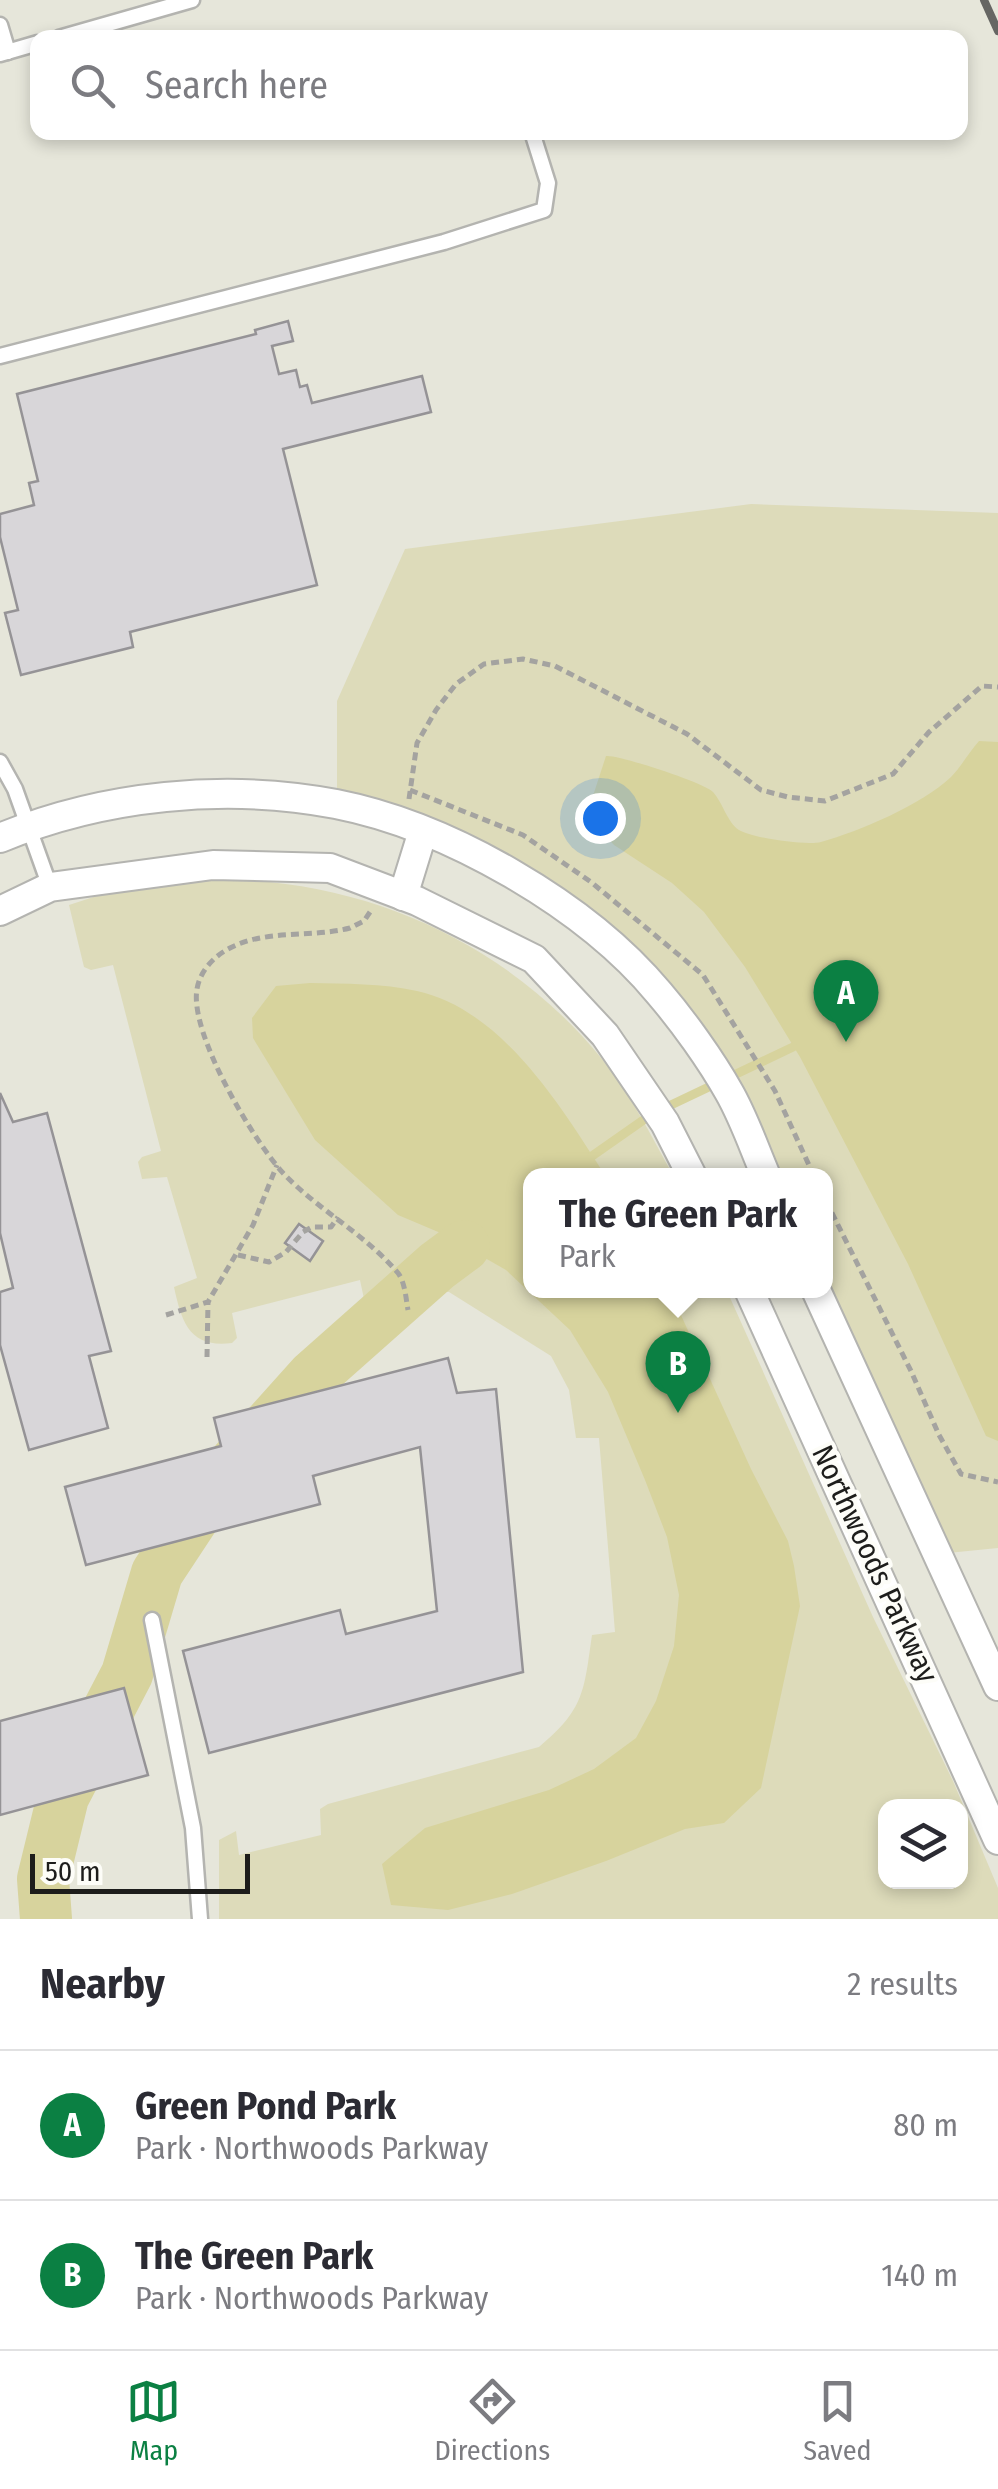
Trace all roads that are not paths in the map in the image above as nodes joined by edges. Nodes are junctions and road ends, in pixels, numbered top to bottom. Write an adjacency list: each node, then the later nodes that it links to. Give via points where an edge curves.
1 (192, 0): 3 (lane)
2 (0, 24): 5 (lane)
3 (86, 30)
4 (30, 46): 5 (lane)
5 (4, 53)
6 (535, 140): 7 (lane, via 548,182 544,210)
7 (0, 356)
8 (0, 762): 9 (lane)
9 (28, 826): 10 (street, via 98,806 243,794 337,804); 11 (street); 12 (lane)
10 (423, 831): 13 (street); 16 (street, via 511,870 595,930 658,992 729,1092)
11 (0, 838)
12 (50, 887): 13 (street, via 213,865 291,866 330,868); 14 (street)
13 (403, 896): 15 (street, via 534,959 604,1035)
14 (0, 910)
15 (688, 1168)
16 (762, 1168)
17 (753, 1298): 21 (street, Northwoods Parkway)
18 (820, 1298): 20 (street, Northwoods Parkway)
19 (152, 1620): 22 (lane, via 193,1828)
20 (998, 1686)
21 (998, 1840)
22 (200, 1919)

